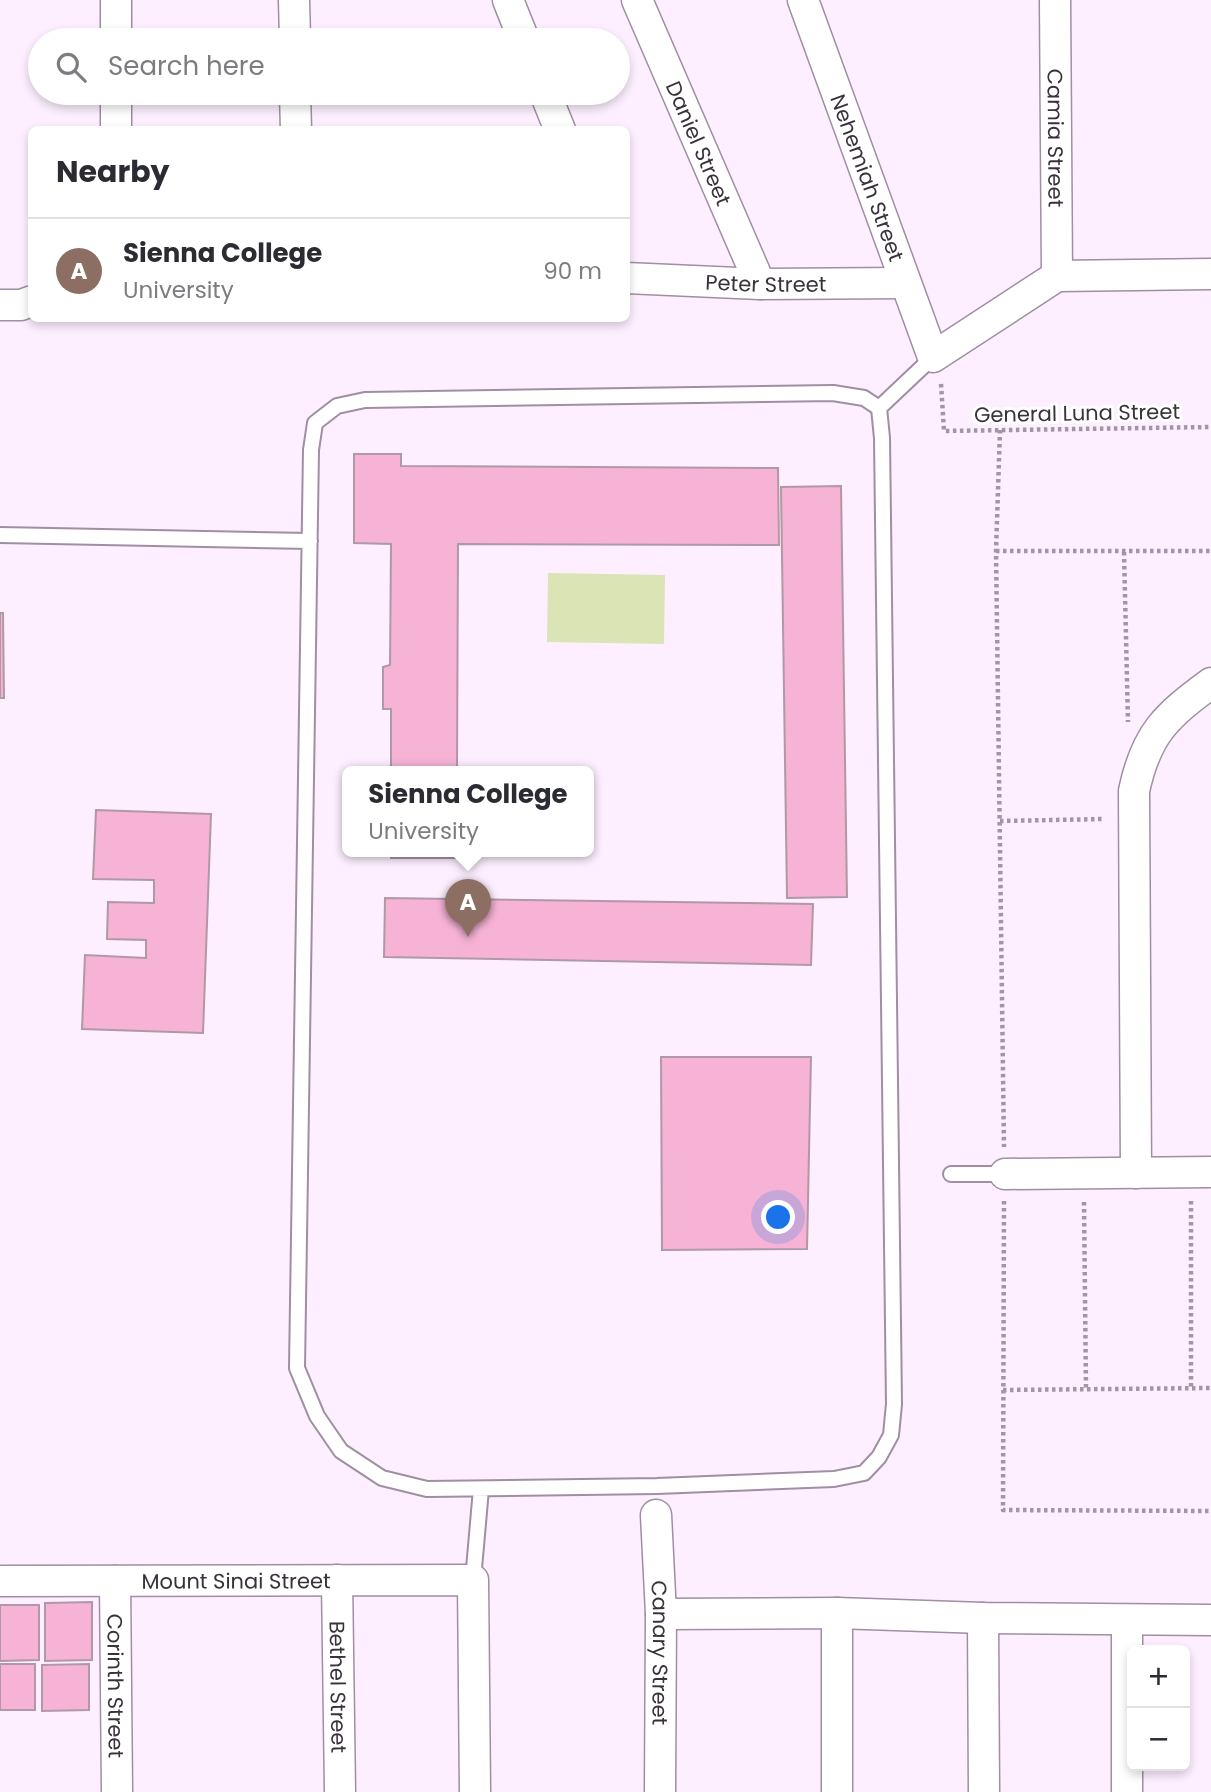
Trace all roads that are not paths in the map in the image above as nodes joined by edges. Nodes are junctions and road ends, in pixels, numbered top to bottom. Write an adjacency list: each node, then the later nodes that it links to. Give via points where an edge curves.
1 (116, 0): 7 (street)
2 (294, 0): 8 (street)
3 (508, 0): 9 (street)
4 (637, 0): 20 (street, Daniel Street)
5 (803, 0): 19 (street, Nehemiah Street)
6 (1055, 0): 17 (street, Camia Street)
7 (116, 28)
8 (295, 28)
9 (519, 28)
10 (116, 105): 13 (street)
11 (295, 105): 14 (street)
12 (550, 105): 15 (street)
13 (116, 126)
14 (296, 126)
15 (558, 126)
16 (1211, 274): 17 (street)
17 (1057, 276): 23 (street)
18 (630, 278): 20 (street, Peter Street)
19 (905, 284): 20 (street, Peter Street); 23 (street, Nehemiah Street)
20 (760, 285)
21 (28, 302): 22 (street)
22 (0, 305)
23 (933, 357): 24 (lane)
24 (879, 408): 26 (lane, via 864,398 833,393 365,400 337,406 315,424); 33 (lane, via 891,1435 864,1473)
25 (0, 535): 26 (lane)
26 (310, 541): 32 (lane, via 297,1367 317,1416 341,1451 382,1478 427,1489)
27 (1211, 683): 29 (street, via 1180,706 1150,741 1134,791)
28 (1201, 1172): 29 (street)
29 (1136, 1173): 31 (street)
30 (951, 1174): 31 (lane)
31 (1005, 1174)
32 (481, 1489): 33 (lane); 35 (lane)
33 (656, 1501): 39 (street, Canary Street)
34 (337, 1580): 35 (street, Mount Sinai Street); 37 (street, Mount Sinai Street); 44 (street, Bethel Street)
35 (473, 1580): 45 (street)
36 (0, 1581): 37 (street, Mount Sinai Street)
37 (115, 1581): 43 (street, Corinth Street)
38 (837, 1614): 39 (street); 40 (street); 47 (street)
39 (661, 1615): 46 (street, Canary Street)
40 (983, 1618): 41 (street); 48 (street)
41 (1127, 1620): 42 (street); 49 (street)
42 (1211, 1620)
43 (117, 1792)
44 (340, 1792)
45 (475, 1792)
46 (660, 1792)
47 (837, 1792)
48 (984, 1792)
49 (1127, 1792)

